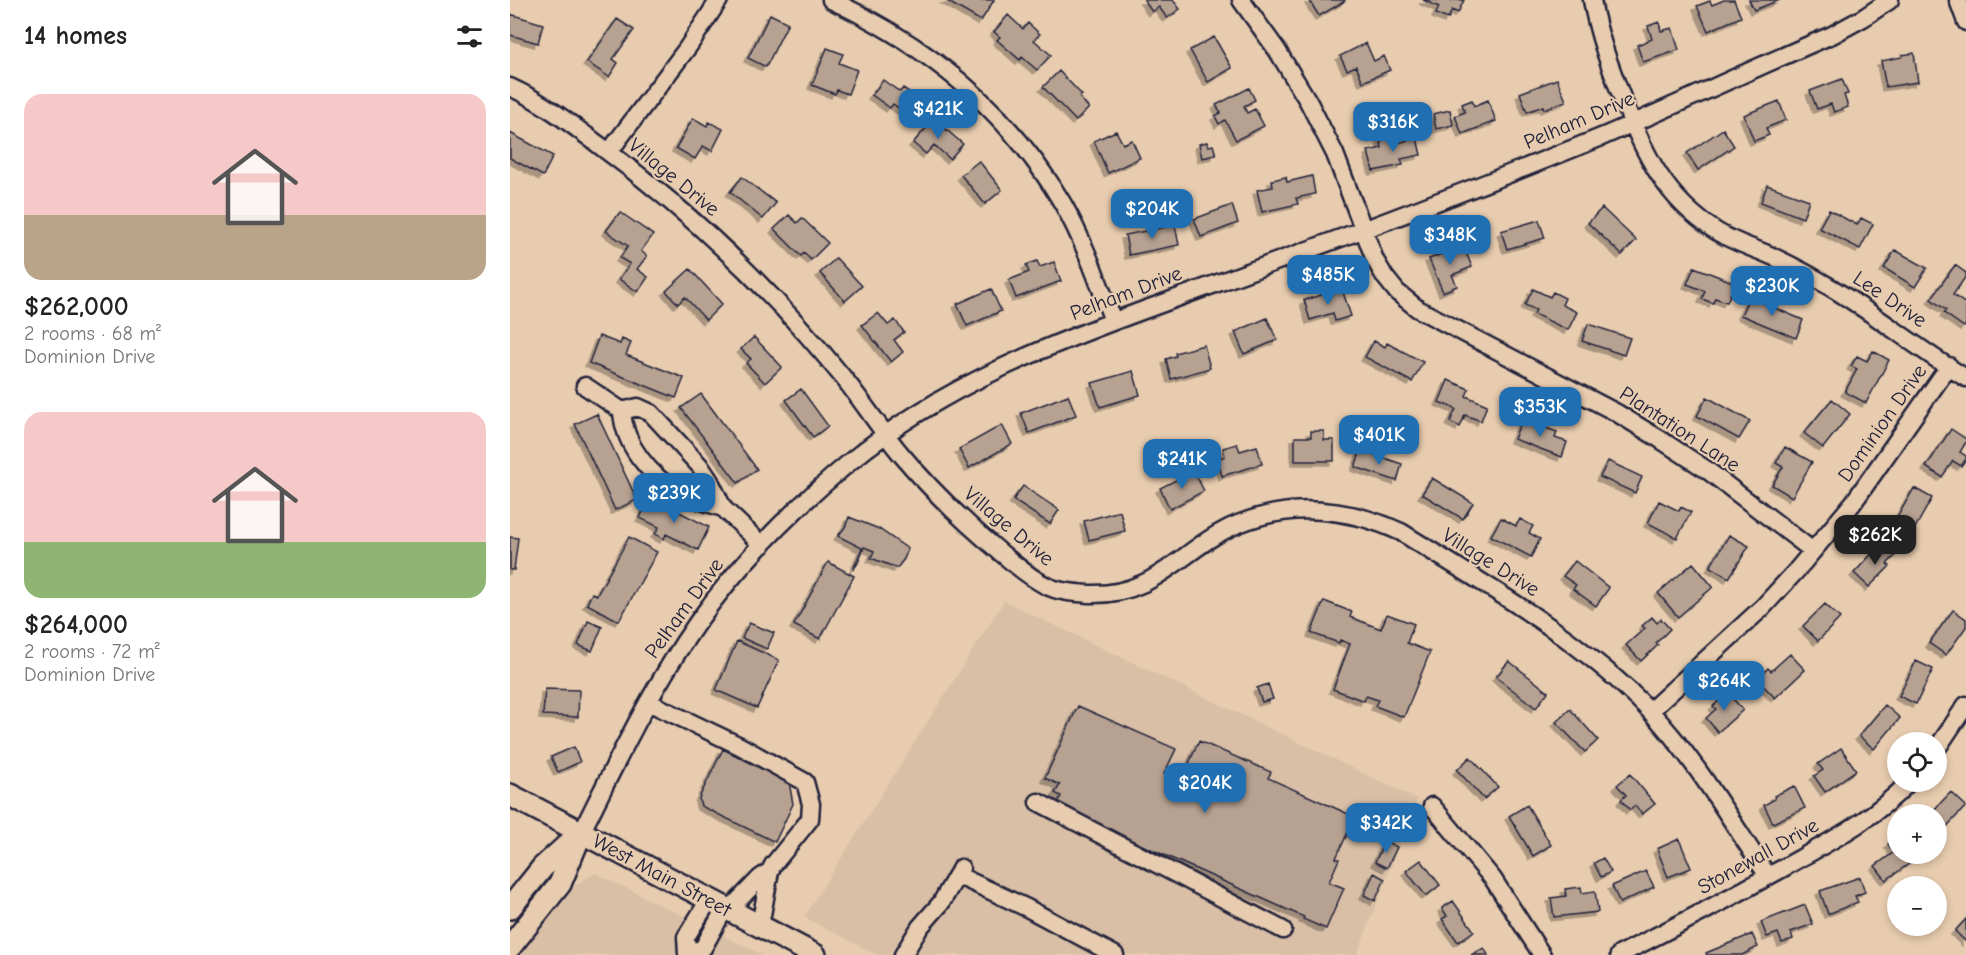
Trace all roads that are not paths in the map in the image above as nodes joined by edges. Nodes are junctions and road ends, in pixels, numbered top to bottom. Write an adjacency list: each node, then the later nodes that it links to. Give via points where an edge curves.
1 (719, 0): 10 (street)
2 (831, 0): 12 (street, via 883,26 935,60 1009,130 1063,205)
3 (1241, 0): 11 (street, Plantation Lane, via 1278,50 1308,101 1335,154)
4 (1592, 0): 9 (street, Lee Drive, via 1598,31)
5 (1890, 0): 9 (street, Pelham Drive, via 1832,34)
6 (1958, 0): 7 (street)
7 (1966, 22)
8 (510, 87): 10 (street, Village Drive, via 547,107)
9 (1632, 123): 11 (street, Pelham Drive); 13 (street, Lee Drive, via 1661,179 1706,224 1823,283)
10 (609, 152): 17 (street, Village Drive, via 709,234 759,282 802,328)
11 (1364, 229): 12 (street, Pelham Drive); 20 (street, Plantation Lane, via 1385,277 1412,304 1658,438 1707,470)
12 (1113, 321): 17 (street, Pelham Drive, via 992,372)
13 (1948, 366): 14 (street, Lee Drive); 20 (street, Dominion Drive, via 1853,503)
14 (1966, 378)
15 (585, 386): 16 (street)
16 (622, 411): 18 (street, via 626,434 660,481 678,492); 18 (street, via 638,407 651,413 699,466)
17 (886, 435): 19 (street, Pelham Drive, via 821,487); 23 (street, Village Drive, via 981,537 1045,585 1077,593 1123,591 1153,579 1216,534 1239,524 1286,512 1348,514 1401,532 1546,624 1603,666)
18 (723, 508): 19 (street)
19 (762, 545): 21 (street, Pelham Drive, via 698,622)
20 (1813, 551): 23 (street, Dominion Drive, via 1763,607)
21 (648, 702): 29 (street, Pelham Drive); 30 (street, via 805,782 810,819)
22 (1966, 705): 24 (street)
23 (1650, 711): 31 (street, Village Drive, via 1714,794)
24 (1947, 734)
25 (1898, 792): 31 (street, Stonewall Drive, via 1846,833)
26 (510, 795): 29 (main road, West Main Street)
27 (1038, 802): 35 (street)
28 (1432, 806): 40 (street, via 1493,879)
29 (581, 833): 32 (main road, West Main Street); 33 (main road, via 543,867); 36 (main road, via 560,884)
30 (770, 871): 32 (street); 34 (street)
31 (1768, 876): 41 (street, Stonewall Drive)
32 (721, 906): 34 (main road, West Main Street)
33 (510, 908)
34 (760, 926): 37 (main road, West Main Street)
35 (1283, 930)
36 (510, 947)
37 (815, 955)
38 (903, 955): 39 (street, via 959,871)
39 (1116, 955)
40 (1542, 955)
41 (1619, 955)

